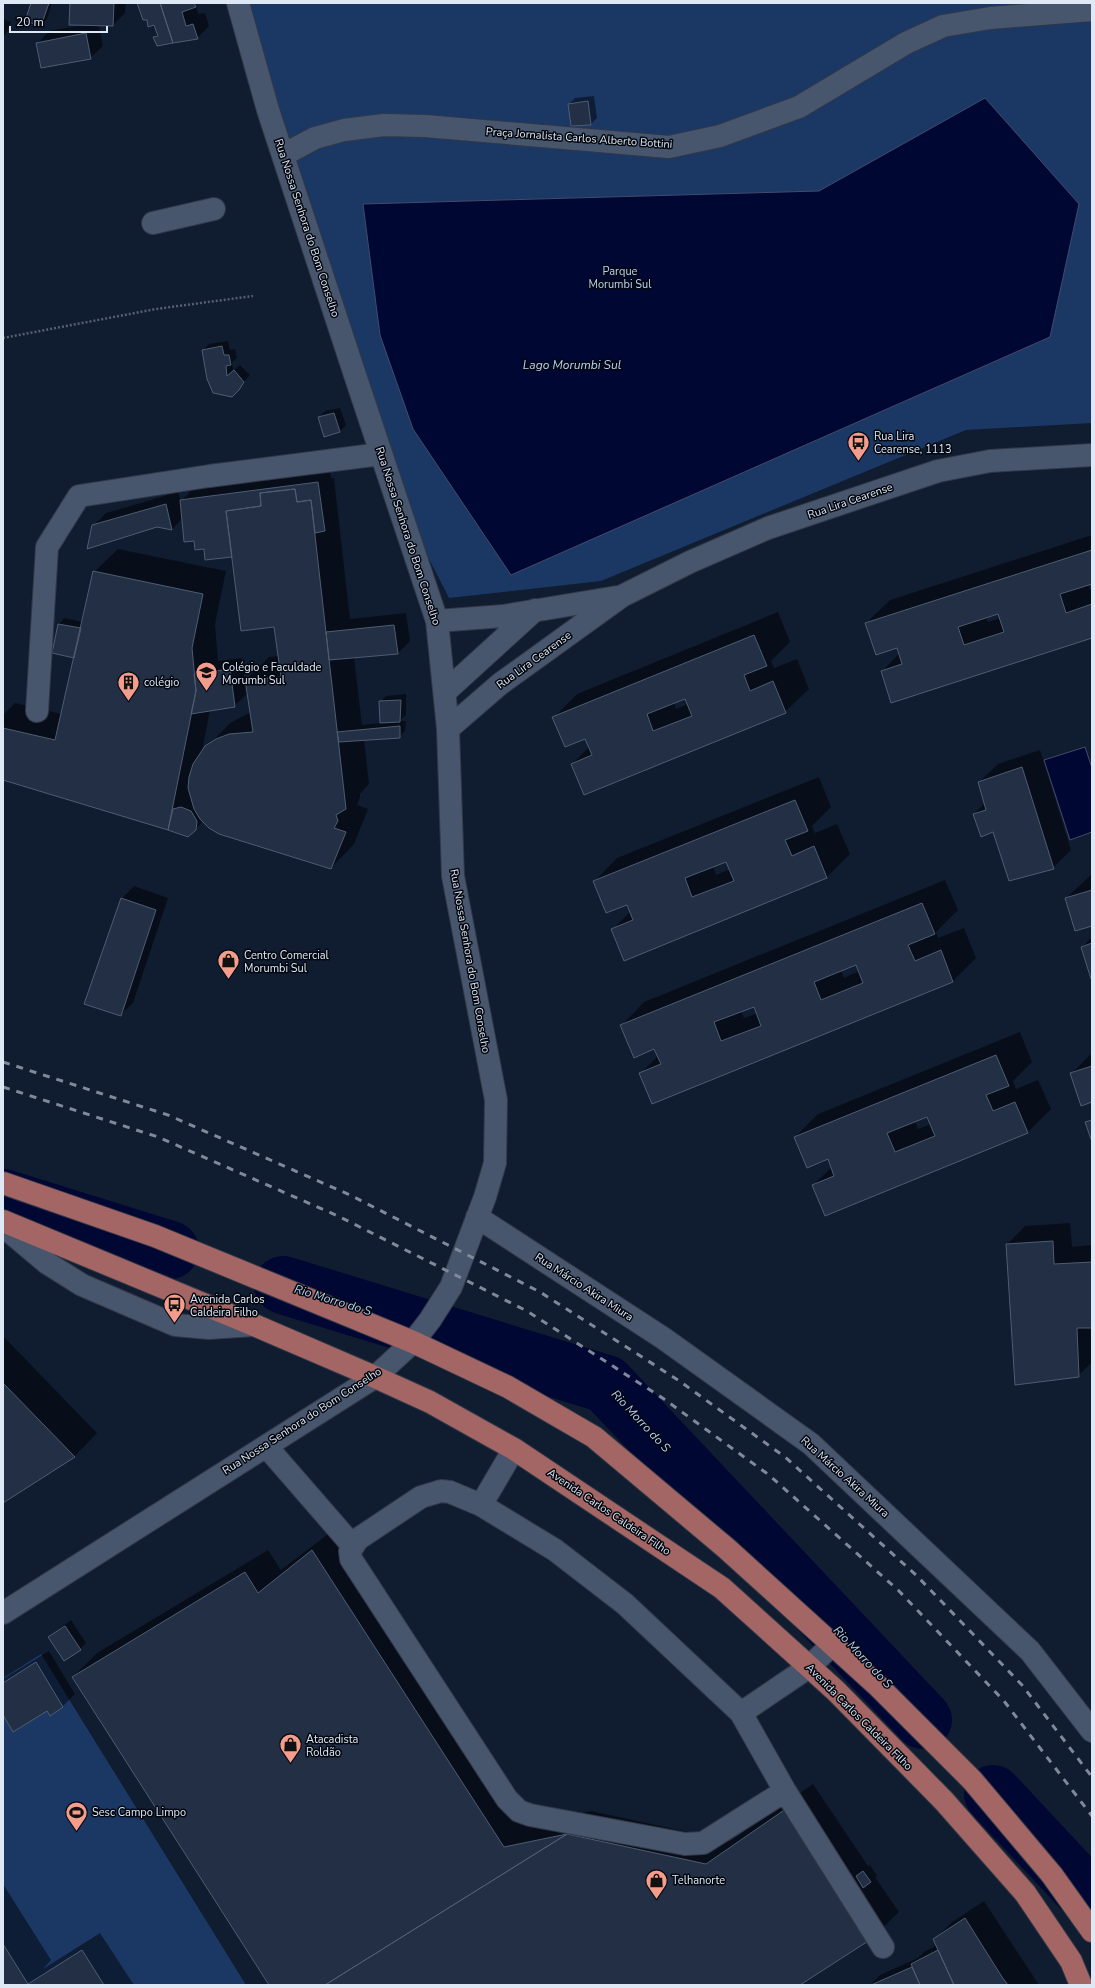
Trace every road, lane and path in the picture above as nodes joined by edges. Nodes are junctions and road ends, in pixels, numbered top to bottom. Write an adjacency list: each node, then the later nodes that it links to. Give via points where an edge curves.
1 (238, 3): 3 (street, Rua Nossa Senhora do Bom Conselho)
2 (1092, 10): 3 (street, Praça Jornalista Carlos Alberto Bottini, via 990,18 943,26 906,43 799,107 756,124 669,147 425,126 384,125 344,130 315,138)
3 (283, 155): 8 (street, Rua Nossa Senhora do Bom Conselho)
4 (214, 209): 5 (street)
5 (153, 223)
6 (253, 296): 7 (path, via 156,309)
7 (3, 338)
8 (381, 454): 12 (street, Rua Nossa Senhora do Bom Conselho); 14 (street, via 208,476 79,496 47,547)
9 (1092, 455): 10 (street, Rua Lira Cearense, via 990,461 938,471 768,528 690,562)
10 (622, 596): 11 (street, Rua Lira Cearense); 15 (street, Rua Lira Cearense, via 500,684)
11 (535, 610): 12 (street, Rua Lira Cearense, via 503,616); 13 (street)
12 (437, 621): 13 (street, Rua Nossa Senhora do Bom Conselho)
13 (445, 692): 15 (street, Rua Nossa Senhora do Bom Conselho)
14 (37, 711)
15 (448, 728): 17 (street, Rua Nossa Senhora do Bom Conselho, via 453,876 496,1100 495,1163)
16 (3, 1183): 21 (main road, via 155,1236)
17 (478, 1218): 21 (street, Rua Nossa Senhora do Bom Conselho, via 451,1287); 31 (street, Rua Márcio Akira Miura, via 663,1338 812,1444 1030,1651)
18 (3, 1221): 20 (main road, Avenida Carlos Caldeira Filho)
19 (3, 1226): 20 (street, via 47,1263 82,1285 175,1325 209,1328)
20 (254, 1324): 22 (main road, Avenida Carlos Caldeira Filho)
21 (413, 1342): 22 (street, Rua Nossa Senhora do Bom Conselho); 28 (main road, via 508,1387 594,1437 726,1548)
22 (375, 1376): 23 (street, Rua Nossa Senhora do Bom Conselho); 24 (main road, Avenida Carlos Caldeira Filho, via 430,1402)
23 (266, 1446): 26 (street); 27 (street, Rua Nossa Senhora do Bom Conselho)
24 (514, 1449): 25 (street); 29 (main road, Avenida Carlos Caldeira Filho, via 722,1588)
25 (481, 1505): 26 (street, via 450,1492 441,1491 421,1496); 30 (street, via 555,1550 625,1604)
26 (352, 1545): 32 (street, via 351,1559 507,1799 519,1811 694,1844 703,1843)
27 (3, 1613)
28 (832, 1645): 29 (street); 33 (main road, via 877,1685 972,1780 1052,1874)
29 (809, 1667): 30 (street); 35 (main road, Avenida Carlos Caldeira Filho, via 944,1800 1025,1893 1071,1961)
30 (741, 1713): 32 (street)
31 (1092, 1731)
32 (785, 1791): 34 (street)
33 (1092, 1931)
34 (883, 1947)
35 (1081, 1985)

